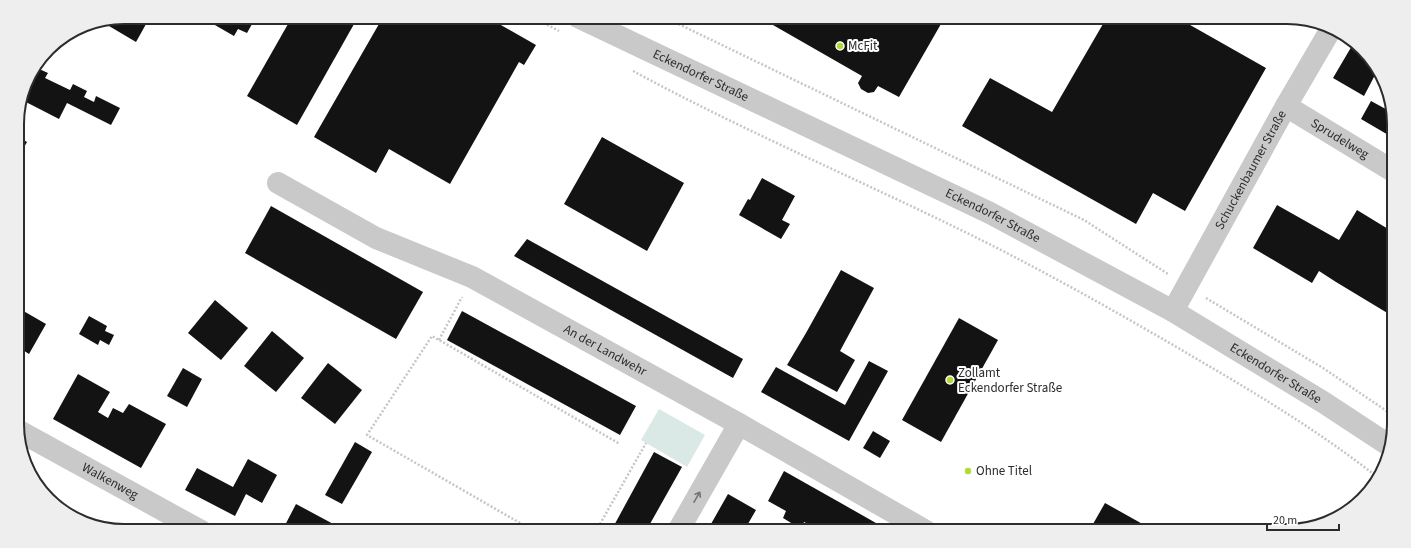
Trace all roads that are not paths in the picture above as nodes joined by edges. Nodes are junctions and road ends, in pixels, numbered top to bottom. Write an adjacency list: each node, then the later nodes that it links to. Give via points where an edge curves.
1 (593, 24): 6 (street, Eckendorfer Straße, via 990,213)
2 (1329, 33): 3 (street, Schuckenbaumer Straße)
3 (1286, 106): 4 (street, Sprudelweg); 6 (street, Schuckenbaumer Straße)
4 (1387, 167)
5 (278, 183): 7 (street, An der Landwehr, via 376,238 472,277)
6 (1173, 311): 9 (street, Eckendorfer Straße)
7 (739, 424): 11 (street, one-way to 7); 12 (street, An der Landwehr)
8 (24, 434): 10 (street, Walkenweg)
9 (1385, 443)
10 (188, 524)
11 (682, 524)
12 (914, 524)

